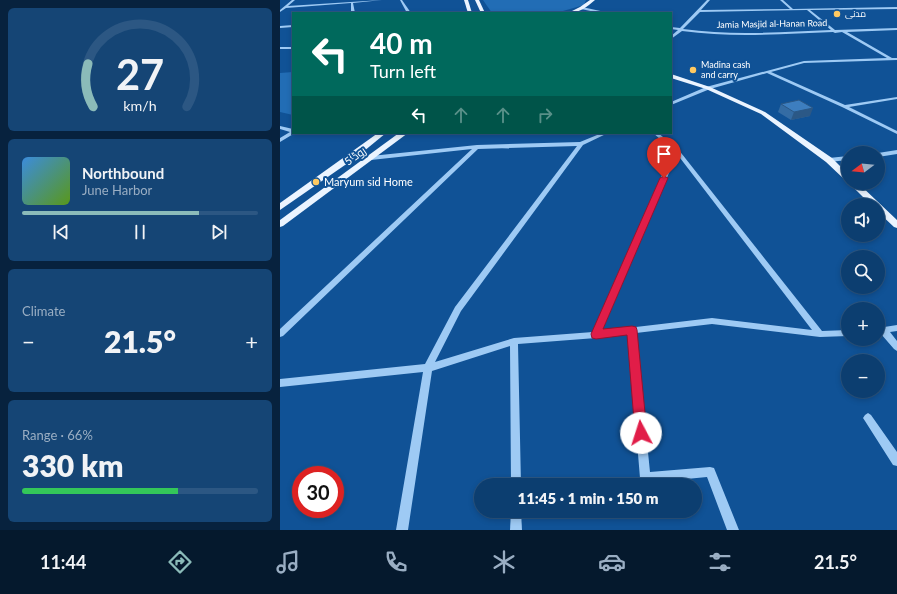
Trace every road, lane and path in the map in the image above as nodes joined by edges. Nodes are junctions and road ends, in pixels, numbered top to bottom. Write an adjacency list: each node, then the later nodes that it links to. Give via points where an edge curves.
1 (294, 0): 10 (street)
2 (380, 0): 9 (street)
3 (402, 0): 17 (street)
4 (466, 0): 18 (main road)
5 (477, 0): 19 (main road)
6 (592, 0): 11 (main road)
7 (710, 0): 22 (street)
8 (781, 0): 13 (street)
9 (352, 3): 10 (street); 16 (street)
10 (286, 7): 15 (street)
11 (582, 8): 20 (main road); 21 (street)
12 (897, 8): 14 (street)
13 (793, 10): 14 (street); 22 (street)
14 (808, 10): 29 (street)
15 (280, 11)
16 (352, 12)
17 (408, 12)
18 (470, 12)
19 (483, 12)
20 (572, 12)
21 (600, 12)
22 (699, 12): 27 (street)
23 (292, 26): 24 (street)
24 (280, 27)
25 (672, 28): 27 (street, Jamia Masjid al-Hanan Road)
26 (897, 29): 28 (street, Jamia Masjid al-Hanan Road)
27 (680, 30): 29 (street, Jamia Masjid al-Hanan Road, via 748,34); 30 (street)
28 (843, 31): 29 (street, Jamia Masjid al-Hanan Road); 34 (street)
29 (835, 32)
30 (672, 37)
31 (280, 48): 32 (street)
32 (292, 48)
33 (897, 59): 34 (street)
34 (891, 60): 35 (street, via 804,62)
35 (767, 72): 37 (street); 40 (street)
36 (672, 76): 37 (main road)
37 (708, 88): 39 (street); 58 (main road, via 763,113)
38 (897, 98): 40 (street)
39 (672, 104)
40 (844, 106): 44 (street)
41 (280, 127): 42 (street)
42 (292, 131)
43 (292, 132): 49 (street)
44 (897, 133)
45 (381, 134): 55 (main road, روڈ 5)
46 (403, 134): 56 (main road, روڈ 5)
47 (604, 134): 50 (street)
48 (656, 134): 52 (street)
49 (280, 140)
50 (581, 144): 51 (street); 76 (street, via 458,309)
51 (477, 148): 56 (street); 70 (street)
52 (676, 150): 71 (street); 72 (street)
53 (897, 152): 54 (street)
54 (885, 153)
55 (355, 154): 56 (street); 62 (main road, روڈ 5)
56 (371, 158): 64 (main road, روڈ 5)
57 (841, 159): 58 (street)
58 (829, 160): 59 (main road)
59 (841, 171)
60 (860, 190): 61 (main road)
61 (869, 198)
62 (281, 204)
63 (885, 214): 65 (main road)
64 (280, 224)
65 (897, 225)
66 (897, 328): 68 (street)
67 (632, 330): 71 (street); 72 (street, via 712,321); 84 (street, via 645,478 710,472)
68 (885, 330)
69 (841, 332): 72 (street)
70 (280, 334)
71 (596, 334): 74 (street)
72 (820, 334)
73 (885, 334): 75 (street)
74 (514, 341): 76 (street); 80 (street)
75 (897, 347)
76 (428, 368): 77 (street); 82 (street)
77 (280, 383)
78 (868, 418): 79 (street)
79 (897, 461)
80 (516, 478)
81 (516, 518): 83 (street)
82 (402, 530)
83 (516, 530)
84 (733, 530)

